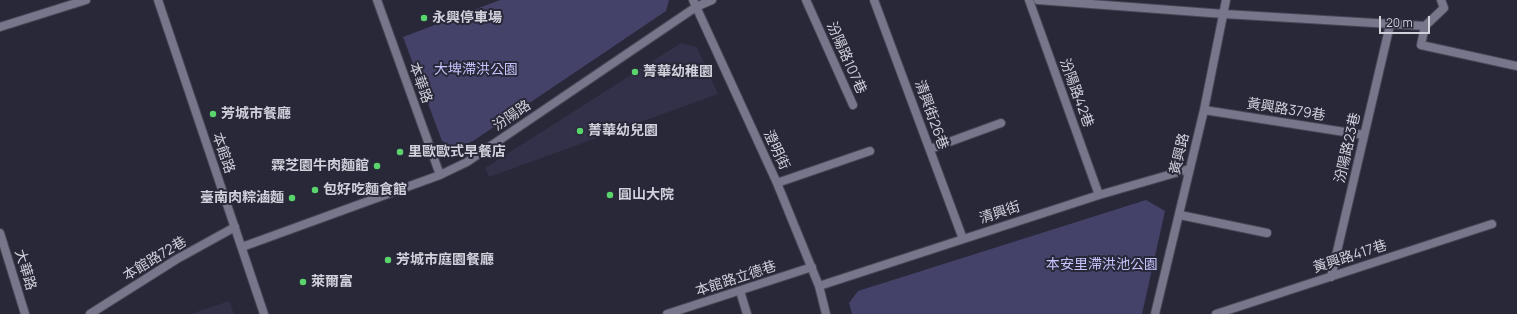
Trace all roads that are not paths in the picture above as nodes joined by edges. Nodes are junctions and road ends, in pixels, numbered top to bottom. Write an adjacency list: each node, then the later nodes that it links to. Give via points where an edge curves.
1 (86, 0): 14 (street)
2 (158, 0): 29 (street, 本館路)
3 (377, 0): 24 (street, 本華路)
4 (712, 0): 11 (street, 汾陽路)
5 (806, 0): 17 (street, 汾陽路107巷)
6 (874, 0): 21 (street, 清興街26巷)
7 (1029, 0): 26 (street, 汾陽路42巷)
8 (1038, 0): 12 (street)
9 (1226, 0): 12 (street, 黃興路)
10 (1441, 0): 15 (street, via 1444,8)
11 (694, 3): 24 (street, 汾陽路, via 467,162); 25 (street, 澄明街)
12 (1224, 14): 13 (street); 18 (street, 黃興路)
13 (1390, 25): 15 (street); 20 (street, 汾陽路23巷)
14 (0, 26)
15 (1425, 26): 16 (street, via 1421,45)
16 (1517, 66)
17 (853, 105)
18 (1204, 110): 20 (street, 黃興路379巷); 23 (street, 黃興路)
19 (1001, 123): 21 (street)
20 (1364, 135): 35 (street, 汾陽路23巷)
21 (930, 149): 32 (street, 清興街26巷)
22 (870, 150): 25 (street)
23 (1190, 169): 26 (street, 清興街); 27 (street, 黃興路)
24 (440, 175): 33 (street, 汾陽路)
25 (777, 183): 34 (street, 澄明街)
26 (1099, 195): 32 (street, 清興街)
27 (1180, 215): 31 (street); 44 (street, 黃興路)
28 (1492, 224): 35 (street, 黃興路417巷)
29 (235, 227): 33 (street, 本館路); 39 (street, 本館路72巷, via 177,259)
30 (0, 233): 38 (street, 大華路)
31 (1267, 233)
32 (963, 239): 36 (street, 清興街)
33 (242, 248): 40 (street, 本館路)
34 (812, 267): 36 (street, 澄明街); 37 (street, 本館路立德巷)
35 (1331, 276): 45 (street, 黃興路417巷)
36 (819, 286): 43 (street, 澄明街)
37 (740, 291): 41 (street, 本館路立德巷); 42 (street)
38 (25, 314)
39 (90, 314)
40 (264, 314)
41 (667, 314)
42 (748, 314)
43 (826, 314)
44 (1155, 314)
45 (1216, 314)

